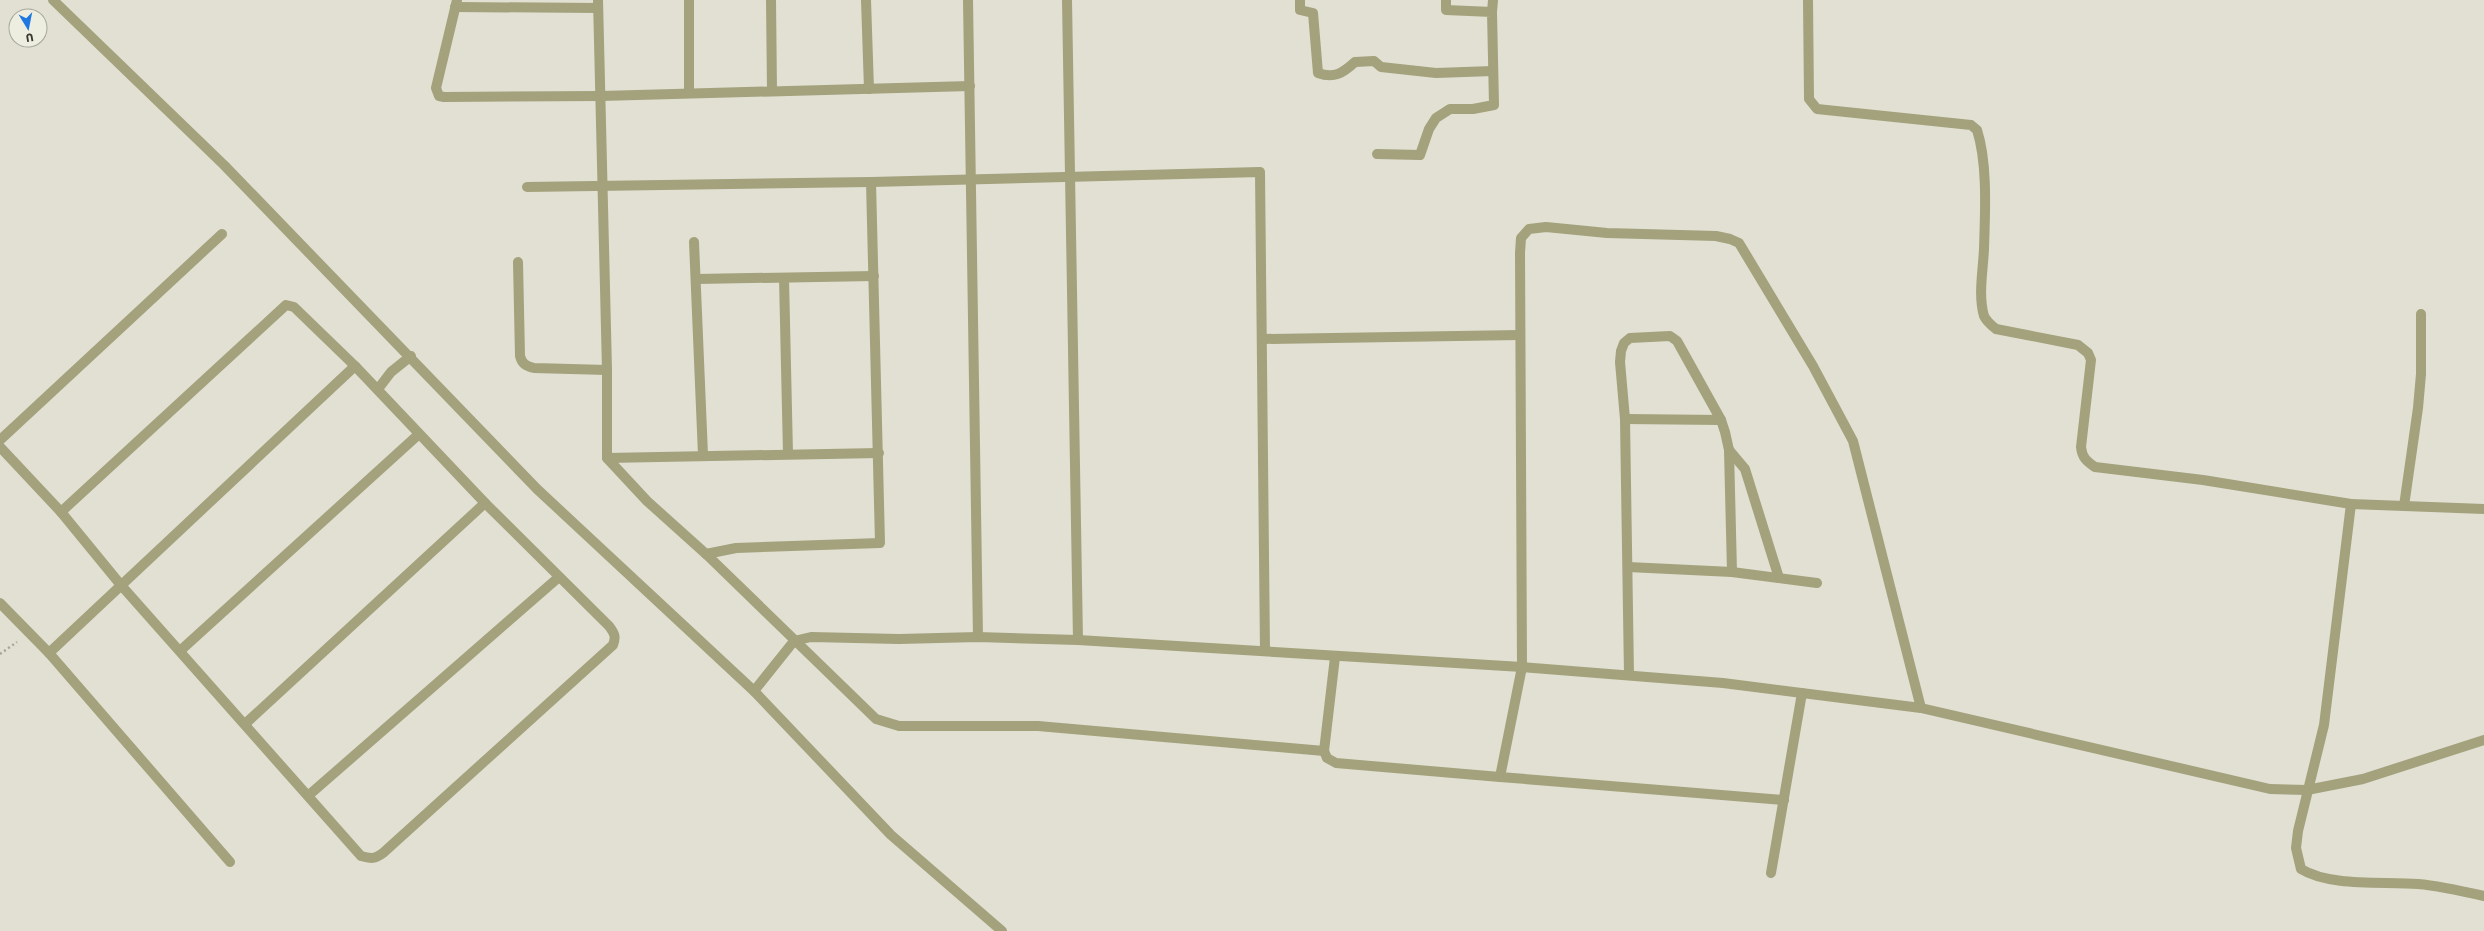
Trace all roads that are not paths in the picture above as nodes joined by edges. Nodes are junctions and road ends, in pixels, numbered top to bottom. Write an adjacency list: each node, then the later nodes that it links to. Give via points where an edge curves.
1 (53, 0): 35 (street, via 224,165)
2 (689, 0): 18 (street)
3 (771, 0): 17 (street)
4 (866, 0): 16 (street)
5 (968, 0): 15 (street)
6 (1067, 0): 21 (street)
7 (1300, 0): 14 (street, via 1300,10 1313,13 1318,73 1335,75 1343,73 1355,62 1374,61 1381,67 1436,73)
8 (1446, 0): 13 (street, via 1446,10)
9 (1493, 0): 13 (street)
10 (1808, 0): 50 (street, via 1809,99 1817,109 1971,125 1978,130 1984,174 1984,249 1981,286 1984,316 1988,324 1996,329 2078,345 2088,353 2091,360 2081,447 2082,455 2087,462 2095,467 2203,480)
11 (456, 4): 12 (street); 19 (street, via 436,88 439,96)
12 (598, 4): 19 (street)
13 (1492, 12): 14 (street)
14 (1493, 71): 20 (street, via 1494,105 1473,109 1450,109 1436,118 1429,129 1420,155)
15 (970, 86): 16 (street); 22 (street)
16 (869, 89): 17 (street)
17 (772, 92): 18 (street)
18 (689, 93): 19 (street)
19 (601, 96): 24 (street)
20 (1377, 154)
21 (1070, 176): 22 (street); 34 (street, via 1260,172); 63 (street)
22 (972, 179): 23 (street); 62 (street)
23 (871, 182): 24 (street); 29 (street)
24 (602, 186): 25 (street); 37 (street)
25 (527, 187)
26 (222, 234): 42 (street)
27 (694, 242): 31 (street)
28 (518, 262): 37 (street, via 522,362 534,368)
29 (874, 276): 30 (street); 45 (street)
30 (784, 278): 31 (street); 46 (street)
31 (696, 279): 47 (street)
32 (2421, 314): 51 (street, via 2418,408)
33 (1520, 335): 34 (street); 69 (street); 73 (street, via 1521,238 1529,229 1546,227 1606,233 1716,236 1739,244 1813,366 1853,440)
34 (1262, 339): 66 (street)
35 (407, 359): 38 (street, via 391,372); 71 (street, via 537,489)
36 (355, 366): 38 (street); 53 (street, via 294,306 286,305); 60 (street)
37 (607, 370): 48 (street)
38 (378, 389): 41 (street)
39 (1625, 419): 40 (street); 40 (street, via 1621,351 1624,343 1630,338 1654,335 1670,336 1677,341); 55 (street)
40 (1721, 420): 44 (street)
41 (419, 434): 49 (street); 65 (street)
42 (0, 440)
43 (0, 447): 53 (street)
44 (1729, 450): 56 (street); 58 (street, via 1745,469)
45 (878, 453): 46 (street); 54 (street, via 880,543 736,548)
46 (788, 454): 47 (street)
47 (703, 455): 48 (street)
48 (607, 458): 54 (street, via 647,501)
49 (485, 503): 57 (street); 74 (street)
50 (2351, 504): 51 (street); 78 (street, via 2324,726)
51 (2404, 506): 52 (street)
52 (2484, 509)
53 (61, 512): 60 (street)
54 (706, 554): 64 (street)
55 (1628, 567): 56 (street); 70 (street)
56 (1732, 572): 58 (street)
57 (559, 577): 79 (street); 79 (street, via 610,626 615,634 613,646 383,853 376,858 361,856)
58 (1779, 578): 59 (street)
59 (1817, 583)
60 (120, 584): 65 (street); 67 (street)
61 (0, 603): 67 (street)
62 (978, 637): 63 (street); 64 (street, via 811,637)
63 (1078, 640): 66 (street)
64 (794, 641): 71 (street); 76 (street, via 876,719 899,726 1038,726)
65 (181, 650): 74 (street)
66 (1265, 651): 68 (street)
67 (49, 653): 81 (street)
68 (1334, 657): 69 (street); 76 (street)
69 (1522, 667): 70 (street); 77 (street)
70 (1629, 675): 72 (street, via 1723,683)
71 (754, 691): 84 (street, via 891,835)
72 (1802, 694): 73 (street); 80 (street)
73 (1921, 708): 78 (street, via 2270,789)
74 (246, 724): 79 (street)
75 (2484, 740): 78 (street, via 2363,779)
76 (1324, 751): 77 (street, via 1327,758 1336,763)
77 (1500, 777): 80 (street)
78 (2307, 790): 83 (street, via 2296,848 2301,869 2312,876 2419,884)
79 (309, 795)
80 (1784, 800): 82 (street)
81 (230, 862)
82 (1771, 873)
83 (2484, 896)
84 (1002, 931)

